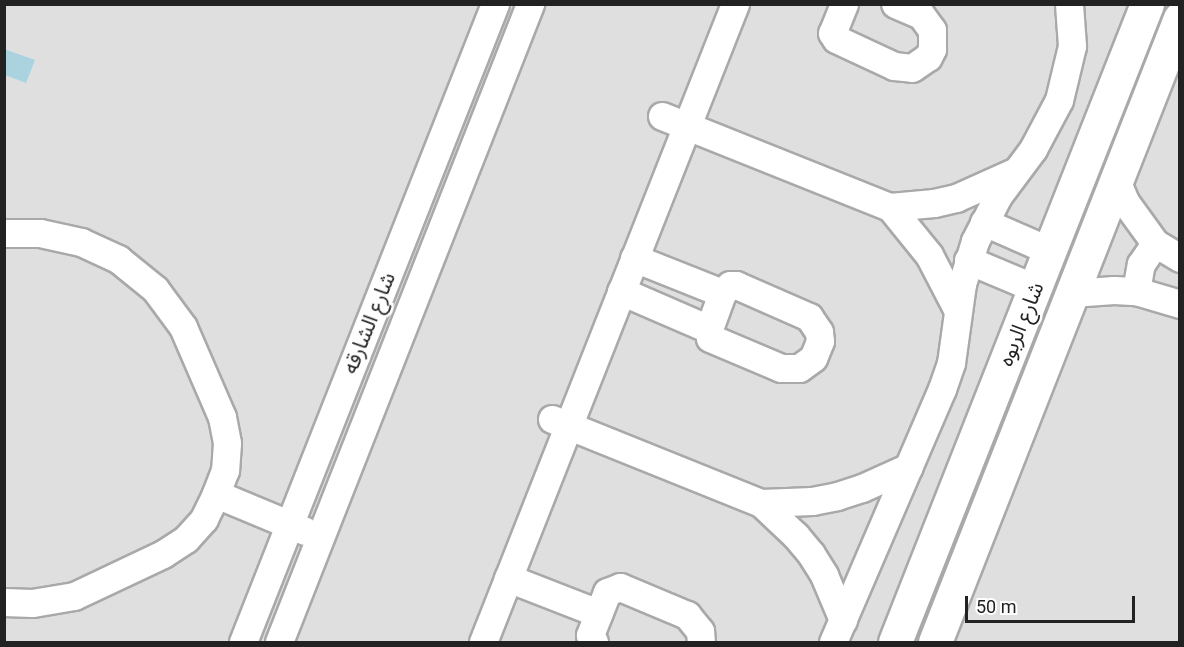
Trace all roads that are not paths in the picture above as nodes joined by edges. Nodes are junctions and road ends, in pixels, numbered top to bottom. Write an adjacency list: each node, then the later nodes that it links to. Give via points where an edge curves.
1 (495, 4): 13 (street, شارع الشارقه)
2 (530, 4): 14 (street, شارع الشارقه)
3 (735, 4): 10 (street)
4 (895, 4): 7 (street, via 921,15 932,30 928,57 912,68 894,66 836,39 832,33)
5 (1069, 4): 11 (street, via 1072,46 1059,100 1033,149)
6 (1148, 4): 19 (street, شارع الربوه)
7 (837, 7)
8 (1179, 18): 12 (street, شارع الربوه)
9 (662, 116): 10 (street)
10 (687, 126): 15 (street); 20 (street)
11 (1016, 171): 15 (street, via 956,198); 16 (street)
12 (1116, 180): 18 (street, via 1126,203); 27 (street, شارع الربوه)
13 (420, 194): 14 (street); 37 (street, شارع الشارقه)
14 (451, 207): 38 (street, شارع الشارقه)
15 (890, 207): 29 (street, via 929,255)
16 (984, 222): 19 (street); 22 (street)
17 (4, 233): 35 (street, via 40,233 81,242 118,259 155,289 183,327 222,417 227,443 225,470)
18 (1155, 243): 21 (street); 25 (street, via 1141,264)
19 (1050, 251): 23 (street, شارع الربوه)
20 (634, 258): 24 (street); 26 (street)
21 (1179, 258)
22 (968, 260): 23 (street); 29 (street)
23 (1035, 288): 31 (street, شارع الربوه)
24 (621, 291): 30 (street); 33 (street)
25 (1136, 291): 27 (street); 28 (street)
26 (722, 293): 30 (street); 30 (street, via 736,285 810,317 819,332 818,350 807,364 781,368 713,340)
27 (1071, 293): 32 (street, شارع الربوه)
28 (1179, 304)
29 (957, 309): 34 (street, via 951,363)
30 (709, 329)
31 (994, 392): 32 (street); 48 (street, شارع الربوه)
32 (1027, 406): 49 (street, شارع الربوه)
33 (560, 422): 36 (street); 39 (street)
34 (909, 467): 36 (street, via 837,496); 42 (street)
35 (216, 494): 37 (street); 40 (street, via 204,519 186,539 163,554 74,596 32,603)
36 (761, 503): 42 (street, via 791,530 824,575)
37 (289, 525): 38 (street); 43 (street, شارع الشارقه)
38 (320, 537): 44 (street, شارع الشارقه)
39 (508, 578): 41 (street); 45 (street)
40 (4, 602)
41 (598, 614): 46 (street, via 590,635); 47 (street, via 607,592 620,587 687,615 700,631)
42 (838, 631)
43 (243, 642)
44 (279, 642)
45 (483, 642)
46 (594, 642)
47 (701, 642)
48 (894, 642)
49 (935, 642)

